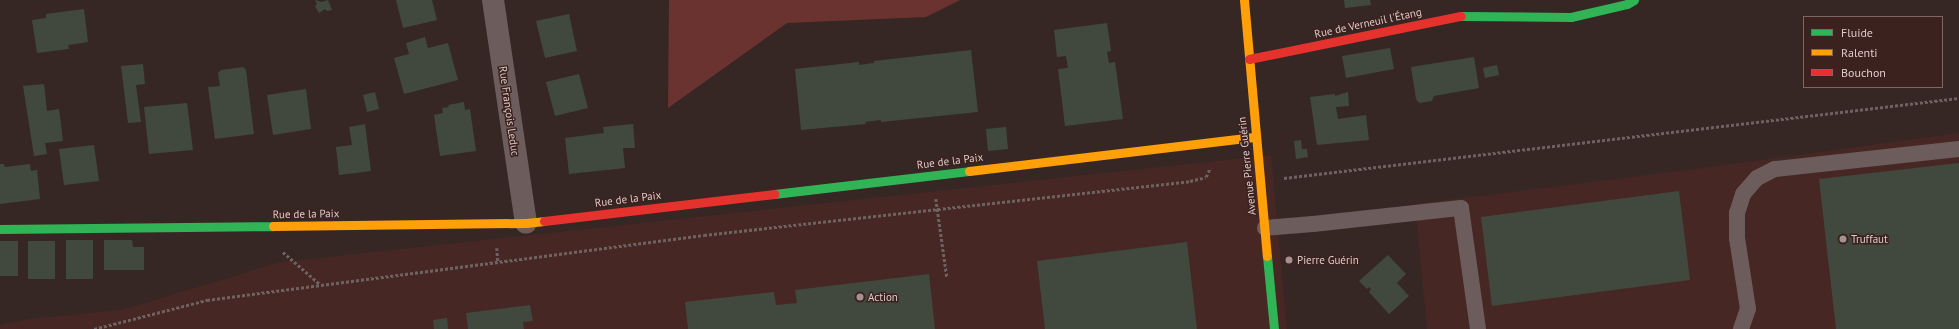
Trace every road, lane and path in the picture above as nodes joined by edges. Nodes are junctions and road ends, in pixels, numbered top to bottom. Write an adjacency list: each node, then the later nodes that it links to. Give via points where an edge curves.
1 (493, 0): 12 (street, Rue François Leduc)
2 (1244, 0): 4 (street, Avenue Pierre Guérin)
3 (1634, 0): 4 (street, Rue de Verneuil l'Étang, via 1627,4 1571,17 1466,15)
4 (1249, 59): 6 (street, Avenue Pierre Guérin)
5 (1959, 98): 10 (path)
6 (1256, 137): 9 (street, Rue de la Paix); 10 (street, Avenue Pierre Guérin)
7 (1959, 149): 21 (lane, via 1775,169 1757,178 1743,194 1737,213 1748,309)
8 (1211, 166): 11 (path, via 1206,176 1190,181)
9 (933, 175): 11 (path); 12 (street, Rue de la Paix)
10 (1260, 180): 13 (street, Avenue Pierre Guérin)
11 (938, 209): 16 (path); 17 (path, via 704,235)
12 (526, 223): 14 (street, Rue de la Paix)
13 (1265, 228): 19 (street, Avenue Pierre Guérin); 20 (lane, via 1461,208)
14 (0, 230)
15 (282, 251): 17 (path)
16 (947, 277)
17 (320, 285): 18 (path, via 207,300)
18 (94, 329)
19 (1274, 329)
20 (1478, 329)
21 (1741, 329)

